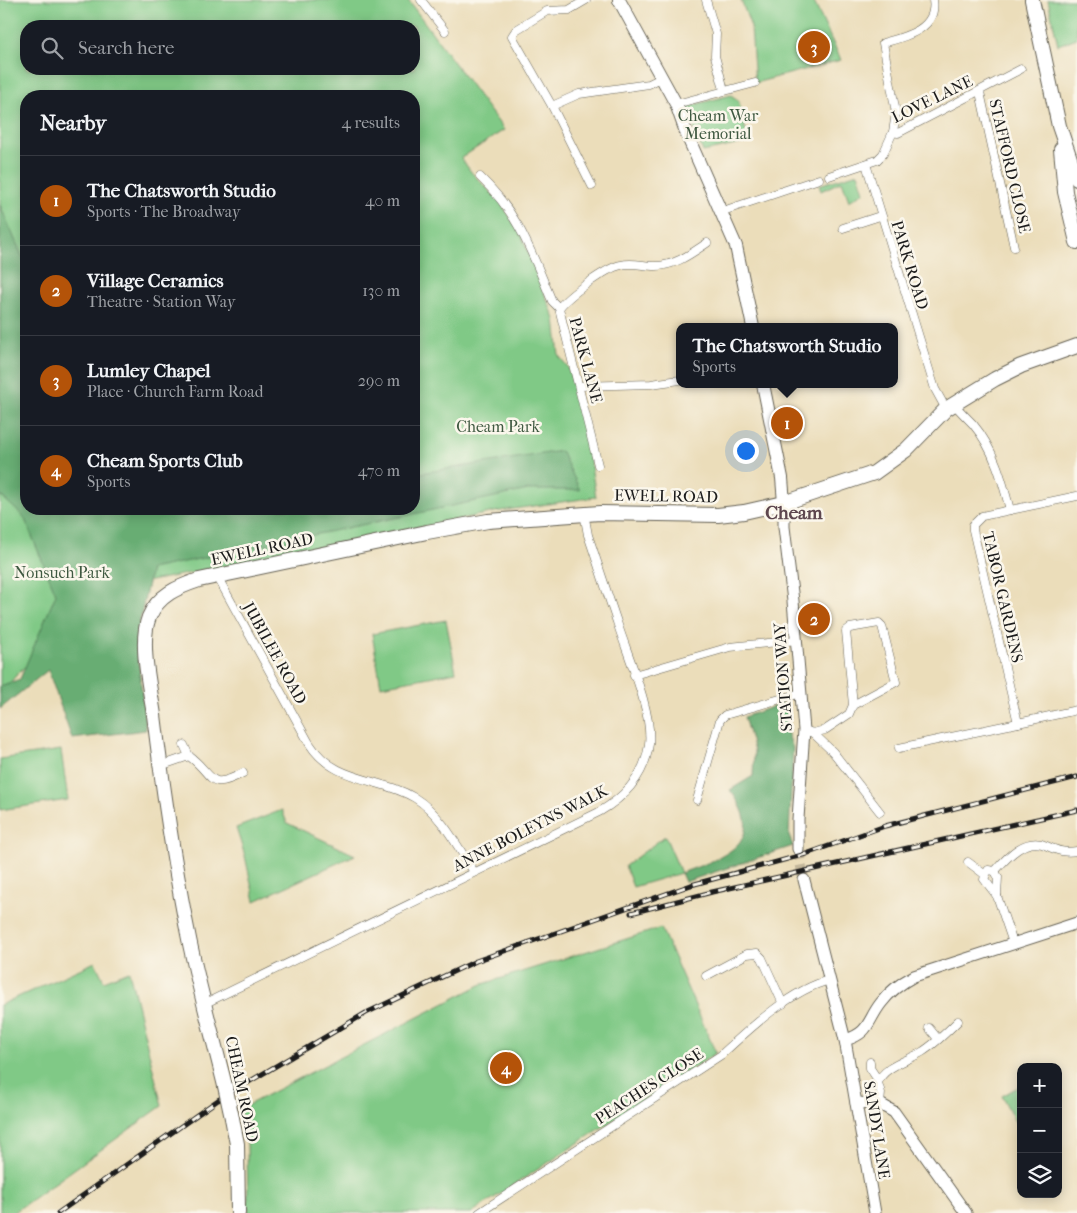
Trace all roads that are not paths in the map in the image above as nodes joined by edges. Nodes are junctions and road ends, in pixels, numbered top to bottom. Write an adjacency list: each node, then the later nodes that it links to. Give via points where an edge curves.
1 (421, 0): 7 (street)
2 (586, 0): 14 (street, via 565,11 547,11 513,33 512,39)
3 (619, 0): 9 (main road)
4 (706, 0): 11 (street, via 716,34 715,56)
5 (933, 0): 16 (street, via 934,13 927,23 906,36 883,44 896,113)
6 (1032, 0): 15 (highway)
7 (445, 31)
8 (1021, 69): 12 (street, LOVE LANE)
9 (661, 78): 13 (main road); 14 (street, via 649,84 579,94)
10 (754, 83): 11 (street)
11 (724, 90): 13 (street)
12 (980, 92): 16 (street, LOVE LANE); 28 (street, STAFFORD CLOSE)
13 (676, 104): 23 (main road)
14 (552, 106): 22 (street)
15 (1059, 126): 21 (highway); 26 (highway, via 1066,192)
16 (893, 132): 17 (street, LOVE LANE, via 880,158)
17 (866, 164): 18 (street); 24 (street, PARK ROAD)
18 (829, 176)
19 (480, 177): 29 (street, via 508,206 552,301)
20 (819, 179): 23 (street)
21 (1077, 179)
22 (592, 186)
23 (720, 212): 30 (main road, via 738,254)
24 (880, 216): 25 (street); 35 (street, PARK ROAD, via 935,389)
25 (843, 228)
26 (1077, 242)
27 (707, 243): 29 (street, PARK LANE, via 666,264 628,264 612,268)
28 (1014, 247)
29 (559, 308): 33 (street, PARK LANE, via 567,348)
30 (752, 323)
31 (1077, 346): 35 (highway, EWELL ROAD, via 1025,364)
32 (676, 381): 33 (street)
33 (580, 386): 36 (street, PARK LANE)
34 (764, 388): 38 (main road)
35 (950, 406): 38 (highway, EWELL ROAD, via 906,450 878,470 844,485); 39 (street, PARK ROAD, via 973,425 992,452)
36 (598, 466)
37 (1077, 496): 39 (street, TABOR GARDENS)
38 (784, 503): 40 (highway, EWELL ROAD, via 718,515); 44 (street, STATION WAY)
39 (1010, 510): 49 (street, TABOR GARDENS, via 982,516 973,525 973,530)
40 (584, 513): 41 (highway, EWELL ROAD, via 460,526); 42 (street, ANNE BOLEYNS WALK)
41 (217, 576): 54 (highway, EWELL ROAD, via 171,591 157,603 149,617 146,652); 62 (street, JUBILEE ROAD, via 309,743 329,766 406,793 423,804 445,828)
42 (607, 591): 43 (street); 45 (street, ANNE BOLEYNS WALK)
43 (598, 594)
44 (797, 640): 45 (street, via 730,647); 46 (street, STATION WAY)
45 (634, 675): 62 (street, ANNE BOLEYNS WALK, via 649,720 650,742 644,764 630,787 621,798 599,812)
46 (801, 693): 50 (street, STATION WAY); 56 (street, via 725,715 720,720)
47 (853, 705): 47 (street, via 896,682 879,623 846,631); 50 (street, via 849,714 825,730)
48 (1077, 710): 49 (street)
49 (1018, 723): 52 (street)
50 (808, 731): 57 (street, via 833,752); 58 (street, STATION WAY, via 798,819)
51 (184, 745): 53 (street)
52 (900, 748)
53 (189, 756): 54 (street); 55 (street, via 214,781 225,782)
54 (160, 766): 70 (highway, EWELL ROAD, via 189,937)
55 (243, 773)
56 (697, 800)
57 (880, 812)
58 (798, 849)
59 (1077, 851): 61 (street, via 1062,852 1039,843 1032,844 1018,849)
60 (968, 862): 63 (street)
61 (995, 871): 63 (street, via 988,870); 65 (street, via 998,877)
62 (474, 872): 70 (street, ANNE BOLEYNS WALK)
63 (984, 874): 65 (street, via 985,883)
64 (804, 880): 69 (street)
65 (997, 896): 67 (street)
66 (1077, 923): 67 (street)
67 (1013, 943): 75 (street, via 926,971 903,982 881,1002 863,1033)
68 (706, 976): 71 (street, via 747,954 757,953)
69 (830, 980): 71 (street, PEACHES CLOSE); 75 (street)
70 (206, 1003): 80 (highway, CHEAM ROAD, bridge, via 237,1144)
71 (783, 1004): 81 (street, PEACHES CLOSE, via 753,1024 721,1055)
72 (958, 1021): 74 (street)
73 (929, 1028): 74 (street)
74 (938, 1039): 77 (street)
75 (846, 1046): 78 (street, SANDY LANE)
76 (870, 1062): 77 (street)
77 (878, 1080): 79 (street)
78 (856, 1102): 79 (street); 82 (street, SANDY LANE)
79 (880, 1104): 83 (street, via 894,1112)
80 (238, 1213)
81 (479, 1213)
82 (875, 1213)
83 (966, 1213)

